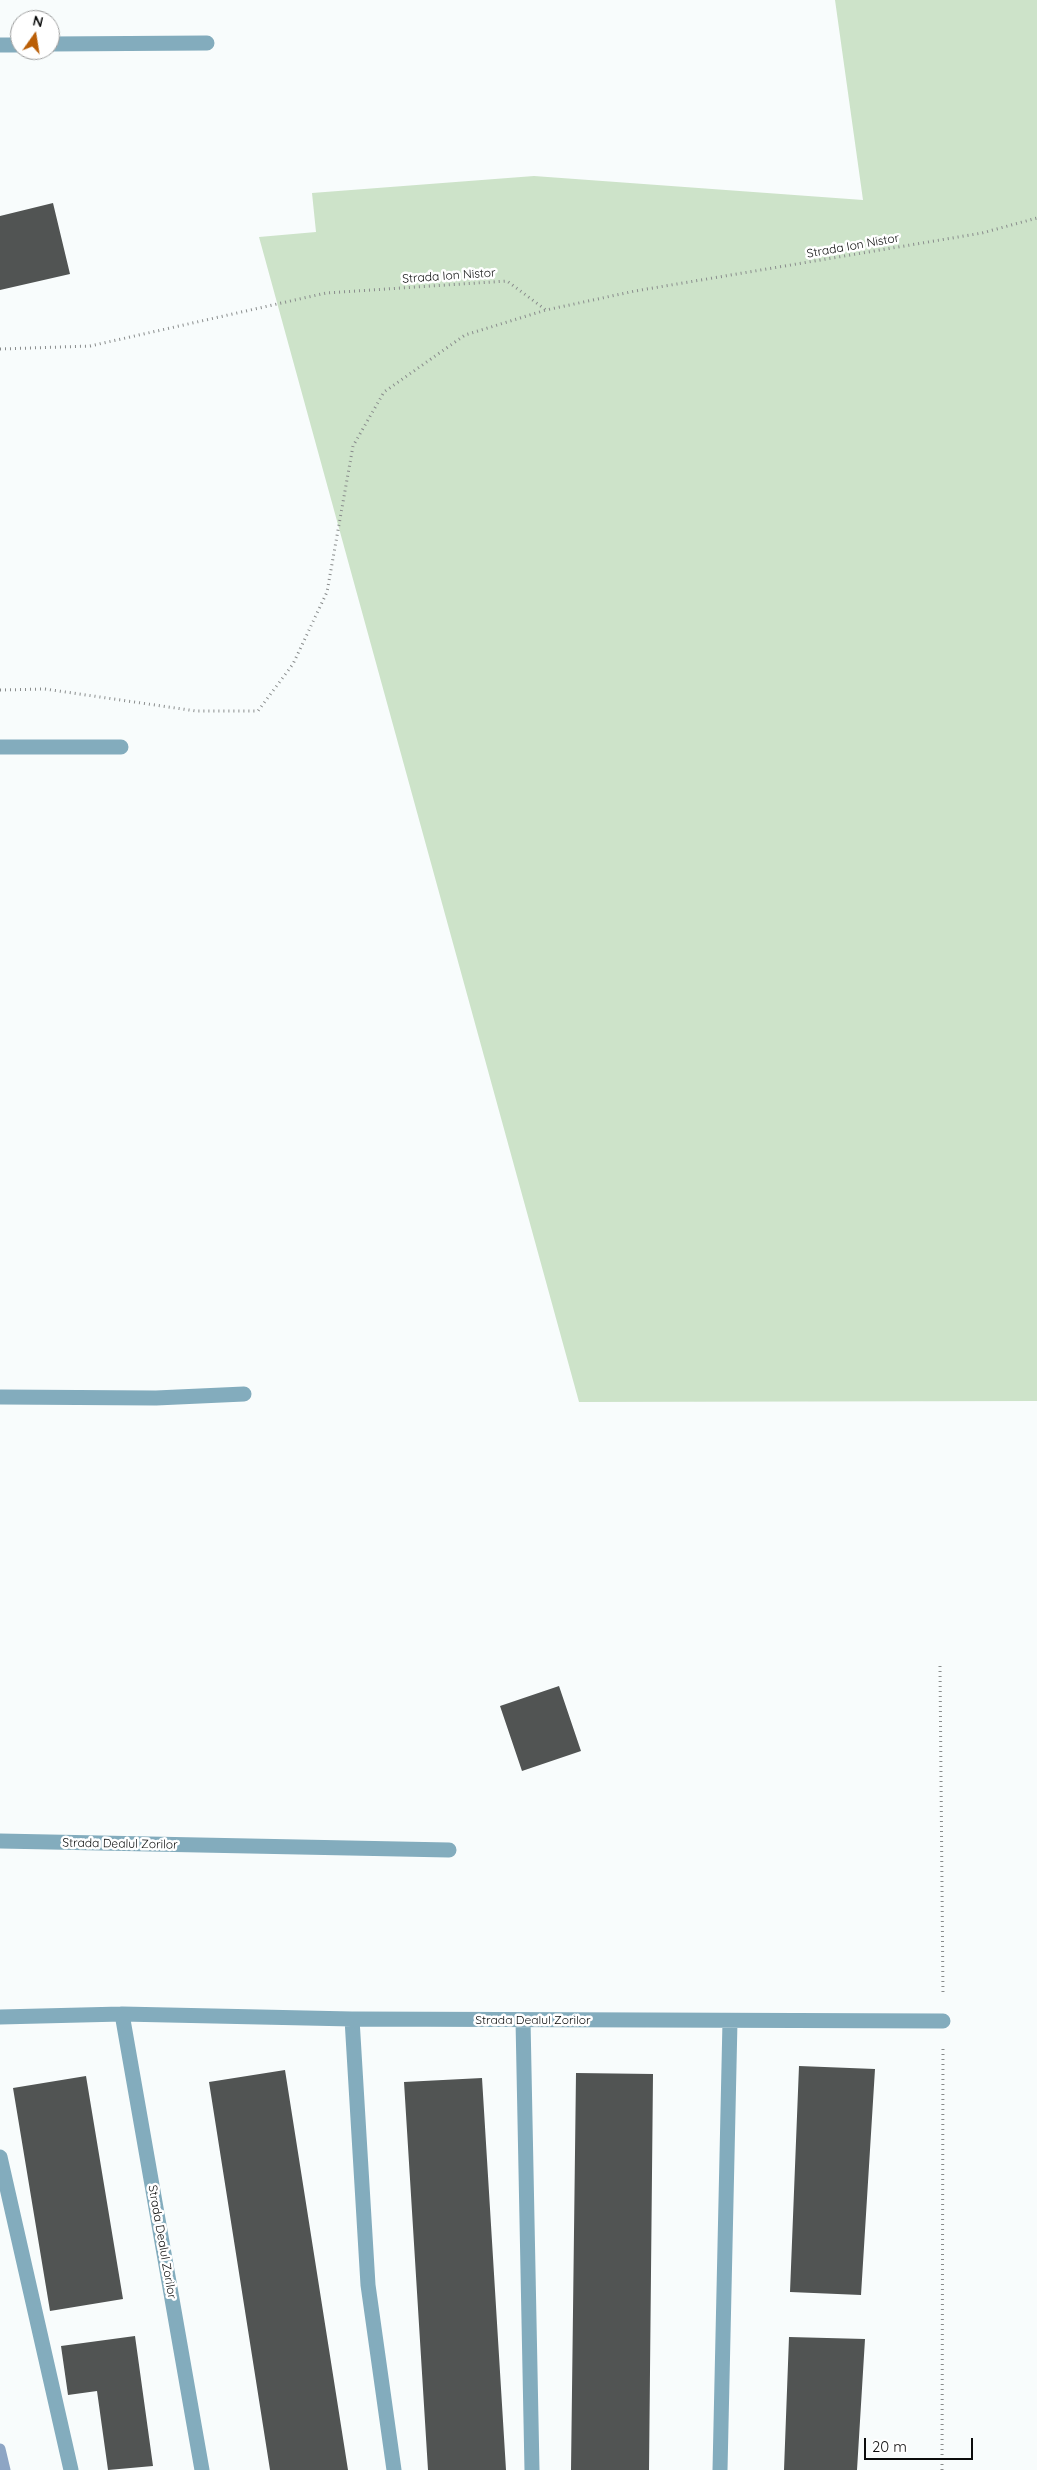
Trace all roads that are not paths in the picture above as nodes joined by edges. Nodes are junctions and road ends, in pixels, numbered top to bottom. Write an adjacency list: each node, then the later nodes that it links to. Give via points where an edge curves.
1 (207, 42): 2 (street)
2 (60, 44)
3 (0, 747): 4 (street)
4 (121, 748)
5 (244, 1394): 6 (street, via 147,1398)
6 (0, 1397)
7 (0, 1841): 8 (street, Strada Dealul Zorilor)
8 (449, 1850)
9 (122, 2014): 10 (street, Strada Dealul Zorilor); 11 (street, Strada Dealul Zorilor); 17 (street, Strada Dealul Zorilor)
10 (0, 2017)
11 (352, 2019): 12 (street, Strada Dealul Zorilor); 18 (street, via 368,2285)
12 (523, 2020): 13 (street, Strada Dealul Zorilor); 19 (street)
13 (730, 2021): 14 (street, Strada Dealul Zorilor); 20 (street)
14 (943, 2021)
15 (0, 2157): 16 (street)
16 (71, 2470)
17 (202, 2470)
18 (394, 2470)
19 (532, 2470)
20 (720, 2470)

